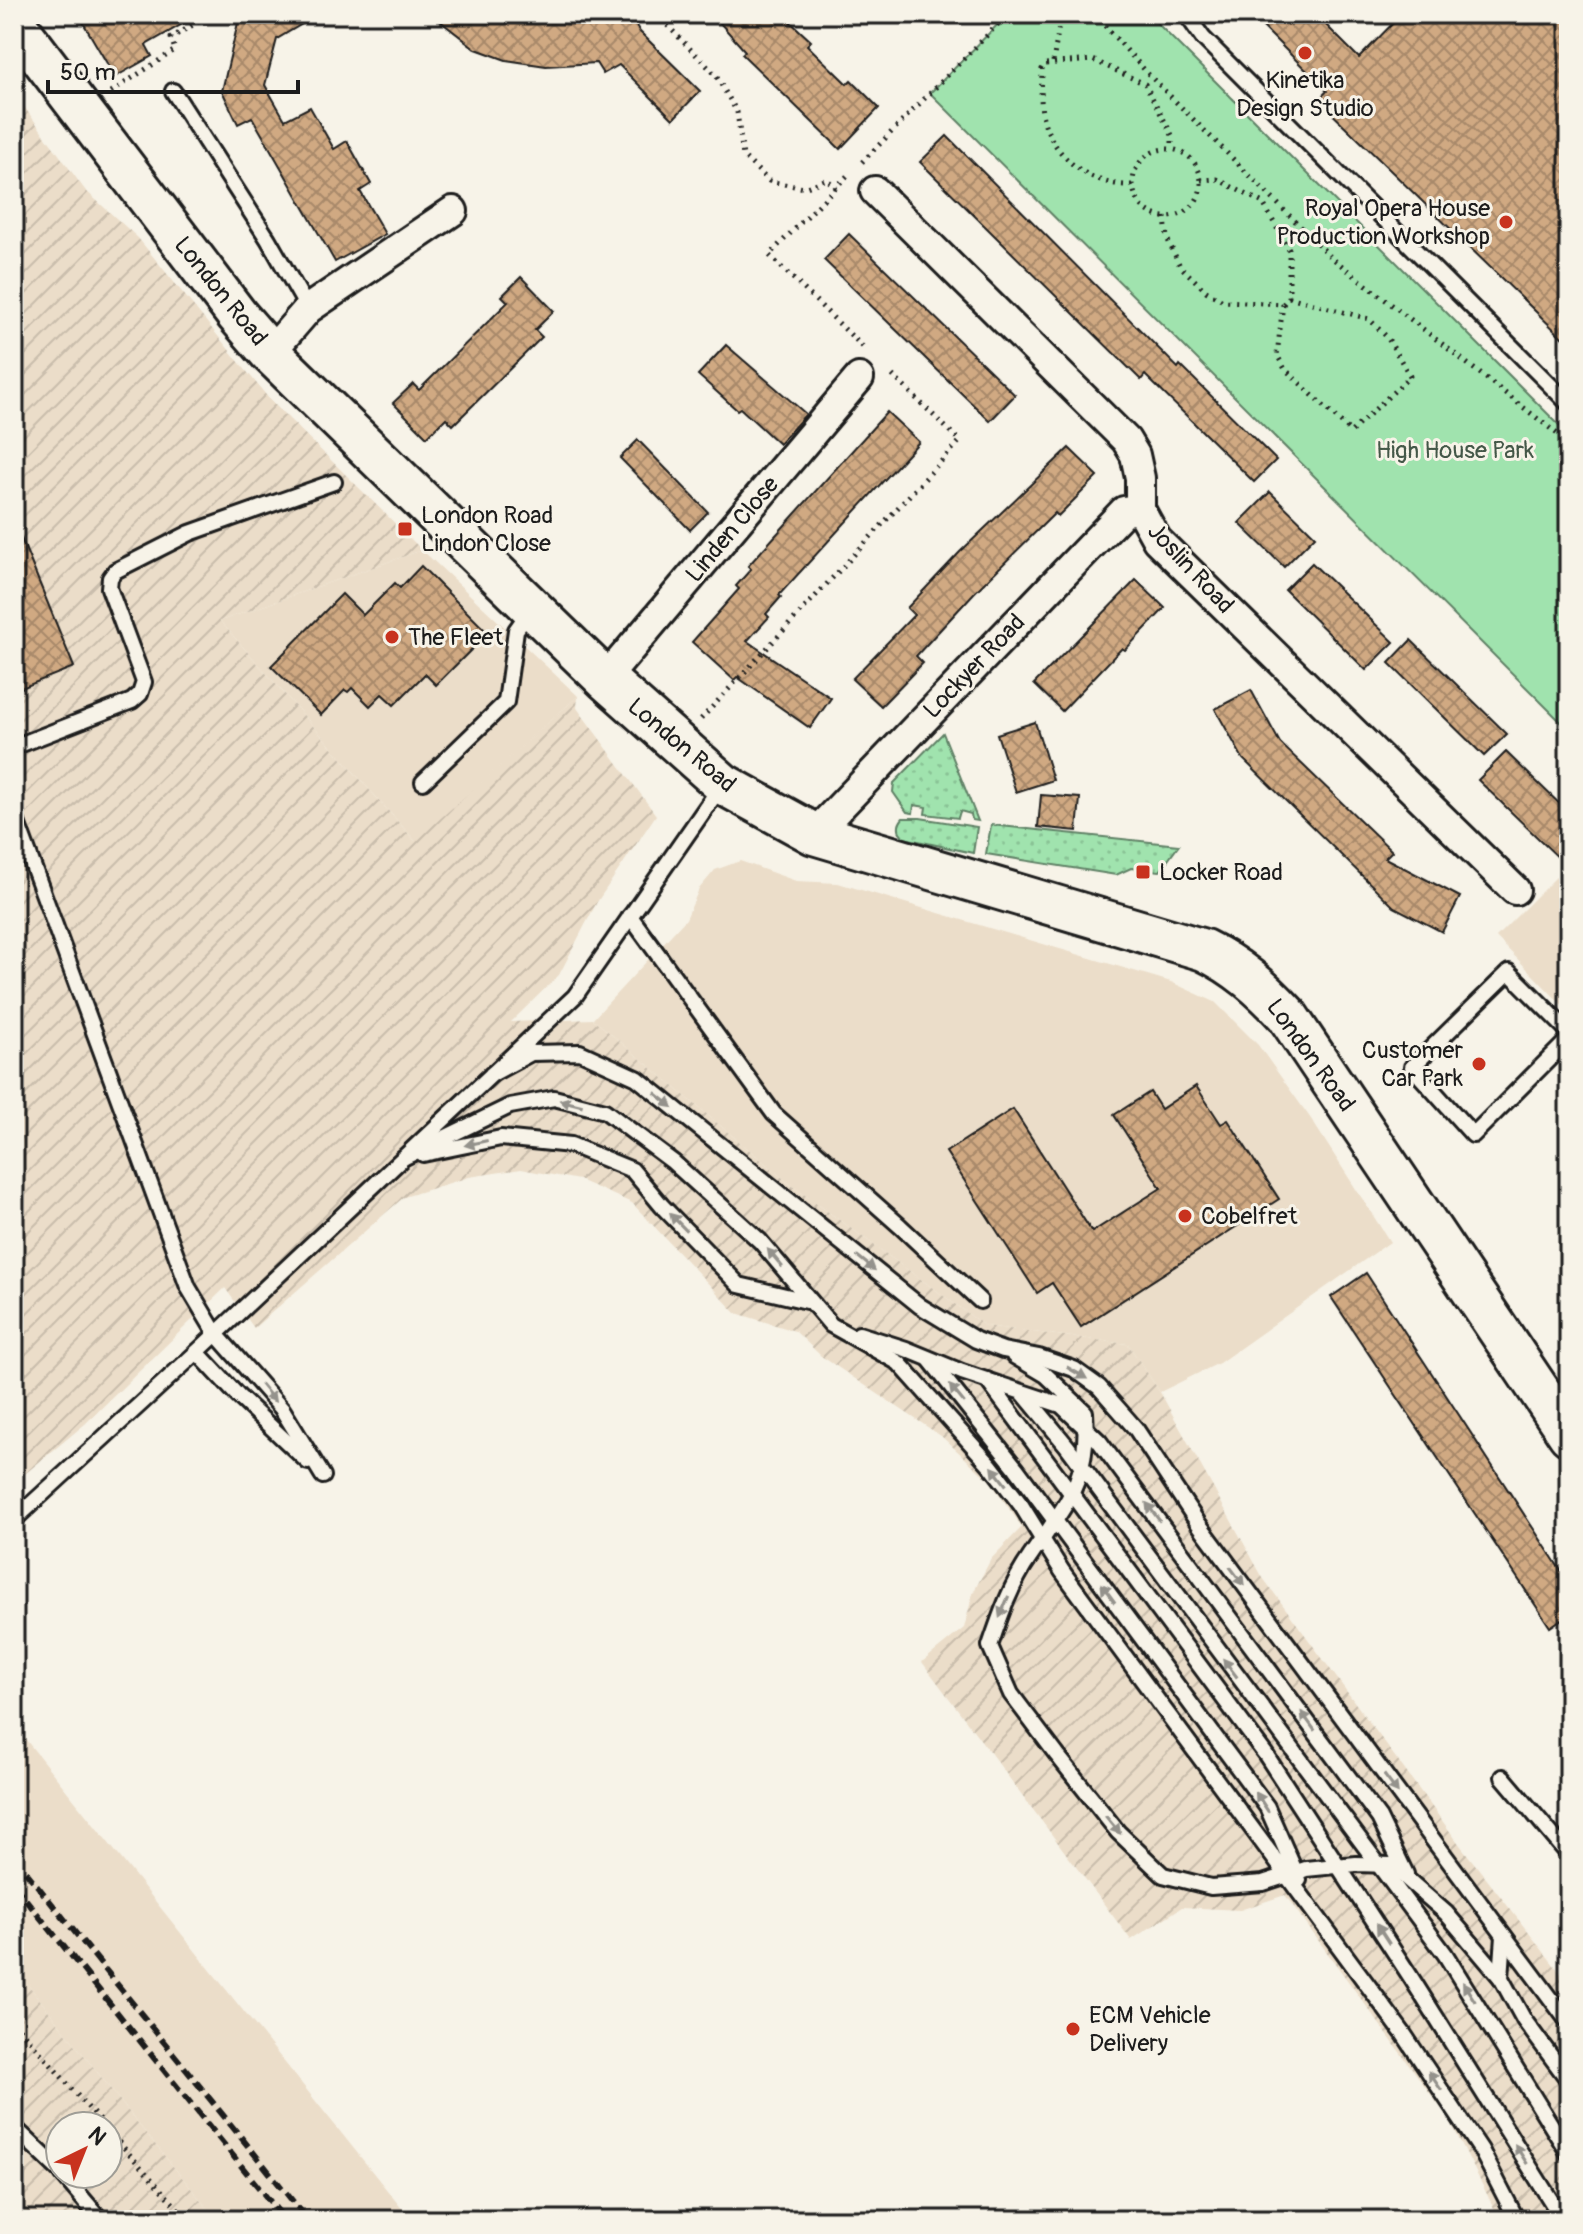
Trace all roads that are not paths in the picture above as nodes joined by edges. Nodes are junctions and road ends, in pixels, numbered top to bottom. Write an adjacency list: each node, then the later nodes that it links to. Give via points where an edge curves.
1 (1186, 14): 9 (lane, via 1203,38)
2 (14, 22): 7 (street, London Road)
3 (173, 91): 6 (lane)
4 (875, 191): 11 (street, Joslin Road, via 1126,440 1135,455)
5 (453, 211): 6 (street)
6 (308, 309): 7 (street)
7 (270, 353): 12 (street, London Road)
8 (859, 378): 13 (street, Linden Close)
9 (1569, 404)
10 (334, 482): 14 (lane, via 190,533 115,571 109,588 144,682 140,694)
11 (1140, 509): 18 (street, Lockyer Road, via 1124,511); 19 (street, Joslin Road, via 1157,540)
12 (532, 609): 13 (street, London Road); 15 (lane, via 516,630 506,702)
13 (605, 679): 16 (street, London Road)
14 (14, 747)
15 (423, 782)
16 (723, 784): 18 (street, London Road); 20 (lane)
17 (14, 814): 28 (lane, via 188,1287)
18 (814, 834): 35 (street, London Road, via 1204,950 1244,974 1287,1015)
19 (1515, 890)
20 (630, 916): 23 (lane, via 575,996); 25 (lane, via 774,1114)
21 (1569, 1032): 22 (lane, via 1509,972 1412,1067 1473,1135)
22 (1569, 1039)
23 (492, 1074): 24 (lane); 29 (lane, one-way to 29, via 531,1053 580,1052 637,1078 920,1306)
24 (403, 1158): 26 (lane, one-way to 24, via 739,1285 632,1170 571,1145 501,1138); 26 (lane, one-way to 24, via 760,1241 673,1162 605,1111 554,1098 510,1106); 28 (lane)
25 (980, 1301)
26 (811, 1302): 27 (lane)
27 (831, 1325): 31 (lane); 40 (lane, one-way to 27, via 991,1466 899,1363)
28 (216, 1334): 30 (lane); 30 (lane, one-way to 30, via 282,1409 323,1476)
29 (1003, 1350): 34 (lane, via 1046,1375 1076,1403 1085,1412); 47 (lane, one-way to 47, via 1074,1369 1099,1387 1136,1429 1198,1523)
30 (197, 1352): 38 (lane)
31 (929, 1358): 32 (lane); 39 (lane, one-way to 31)
32 (987, 1380): 33 (lane); 37 (lane)
33 (1024, 1394): 34 (lane, via 1061,1405); 36 (lane)
34 (1087, 1429): 36 (lane); 46 (lane, one-way to 34, via 1379,1818)
35 (1569, 1435)
36 (1081, 1466): 37 (lane); 44 (lane, one-way to 36)
37 (1072, 1492): 39 (lane); 43 (lane, via 1266,1755)
38 (14, 1520)
39 (1056, 1522): 40 (lane); 45 (lane, one-way to 39, via 1267,1807)
40 (1043, 1540): 45 (lane); 45 (lane, one-way to 45, via 1003,1607 990,1646 1011,1694 1118,1832 1163,1875 1211,1887 1263,1883)
41 (1503, 1777): 42 (lane)
42 (1569, 1855)
43 (1339, 1865): 44 (lane); 45 (lane); 58 (lane, one-way to 43)
44 (1378, 1865): 46 (lane, via 1391,1865); 48 (lane)
45 (1291, 1874): 57 (lane, one-way to 45, via 1481,2150)
46 (1409, 1881): 48 (lane); 49 (lane, via 1446,1913)
47 (1504, 1936): 49 (lane); 50 (lane)
48 (1445, 1954): 53 (lane, one-way to 48)
49 (1501, 1978): 51 (lane)
50 (1569, 2023)
51 (1569, 2081)
52 (14, 2127): 54 (lane)
53 (1569, 2154)
54 (44, 2156)
55 (75, 2190): 56 (lane)
56 (101, 2220)
57 (1517, 2220)
58 (1563, 2220)

